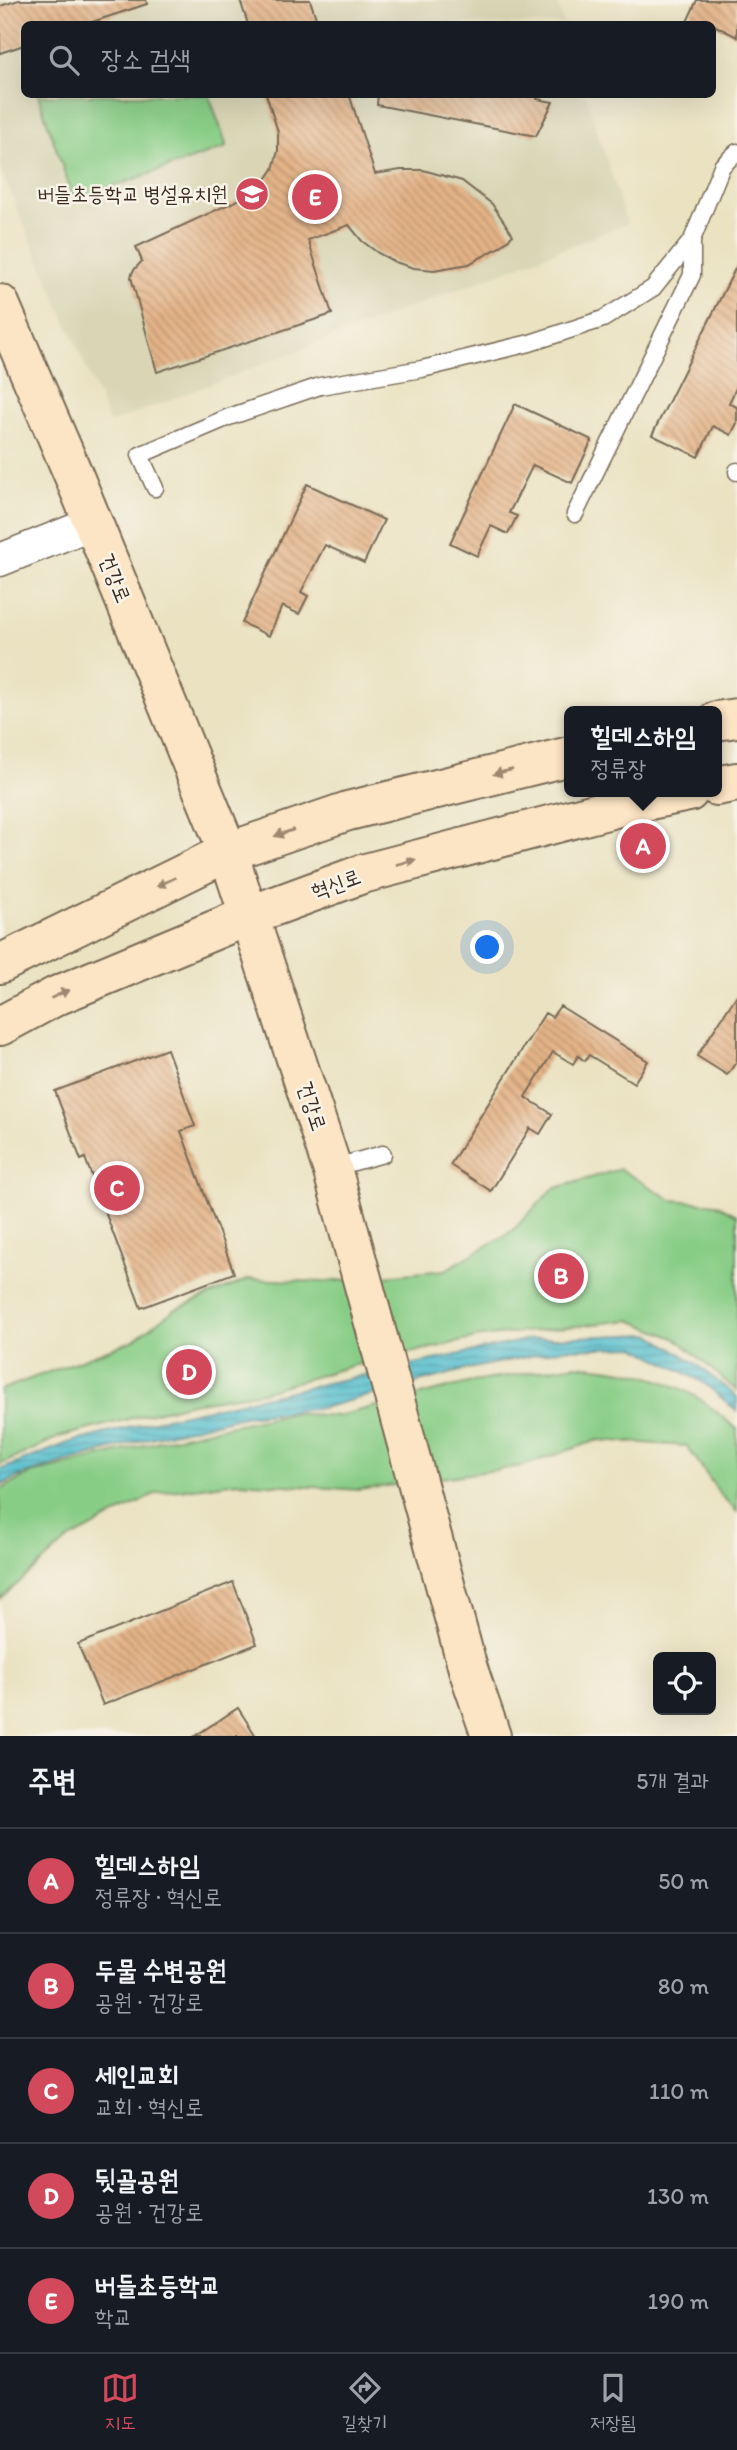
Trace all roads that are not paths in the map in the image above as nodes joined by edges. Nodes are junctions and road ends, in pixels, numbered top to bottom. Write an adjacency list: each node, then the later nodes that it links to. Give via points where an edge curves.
1 (737, 152): 2 (lane, via 722,166)
2 (692, 240): 4 (lane, via 653,288 603,319 530,343 422,369 320,386 229,416 140,455); 5 (lane, via 692,275)
3 (0, 304): 6 (street, 건강로)
4 (155, 488)
5 (575, 514)
6 (93, 523): 7 (street); 10 (street, 건강로)
7 (0, 560)
8 (564, 757): 10 (street, one-way to 10, via 348,811)
9 (665, 797): 11 (street, 혁신로, one-way to 9, via 362,874)
10 (228, 852): 11 (street, 건강로); 12 (street, one-way to 12)
11 (248, 916): 13 (street, 혁신로, one-way to 11, via 56,996); 15 (street, 건강로)
12 (0, 964)
13 (0, 1026)
14 (383, 1154): 15 (lane)
15 (332, 1168): 16 (street, 건강로)
16 (468, 1669): 17 (street); 18 (street)
17 (470, 1736)
18 (491, 1736)

